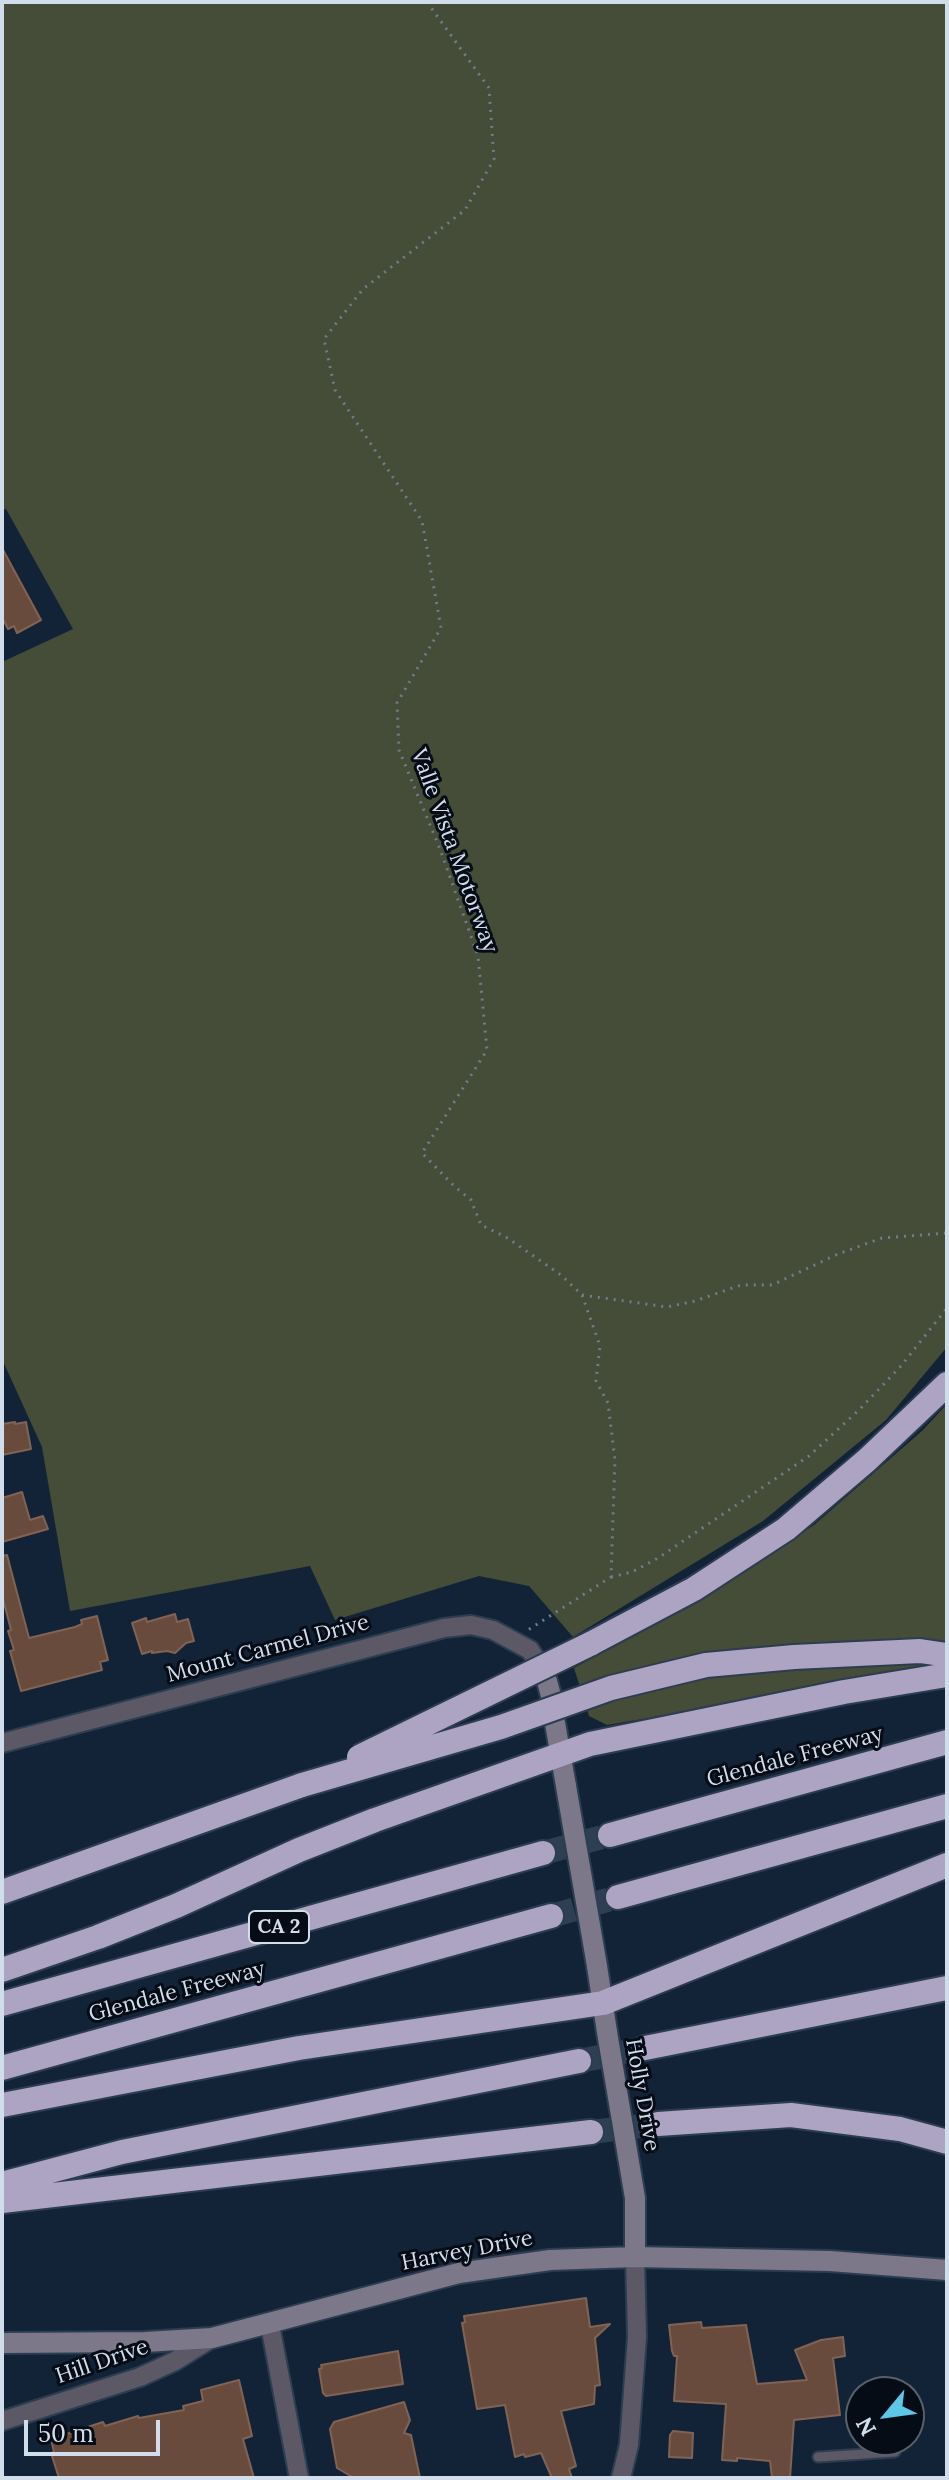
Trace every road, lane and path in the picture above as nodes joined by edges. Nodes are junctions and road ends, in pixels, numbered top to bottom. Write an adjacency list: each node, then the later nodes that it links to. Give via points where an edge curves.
1 (427, 2): 3 (path, Valle Vista Motorway, via 489,88 494,159 465,210 363,289 324,339 335,390 422,521 441,628 397,703 399,750 478,956 487,1050 422,1153 471,1200 481,1225 561,1275)
2 (947, 1233): 3 (path, via 882,1238 772,1285 741,1285 667,1307)
3 (582, 1295): 6 (path, via 600,1346 596,1381 608,1403 615,1460)
4 (947, 1308): 6 (path, via 901,1366 809,1456 658,1558)
5 (947, 1384): 15 (highway, bridge, via 786,1529 694,1589)
6 (611, 1577): 7 (path)
7 (514, 1641): 9 (street, Mount Carmel Drive); 13 (street, Mount Carmel Drive, via 471,1625 444,1628)
8 (947, 1655): 15 (highway, bridge, via 822,1655 706,1665 611,1688 501,1727)
9 (537, 1661)
10 (947, 1675): 14 (highway)
11 (555, 1723): 14 (main road, Holly Drive)
12 (947, 1742): 17 (highway, Glendale Freeway)
13 (2, 1743)
14 (561, 1753): 23 (highway, via 375,1820 176,1906); 26 (main road, Holly Drive, bridge)
15 (302, 1785): 20 (highway)
16 (947, 1806): 21 (highway)
17 (610, 1835)
18 (543, 1853): 25 (highway, Glendale Freeway / CA 2)
19 (947, 1865): 26 (highway)
20 (2, 1892)
21 (618, 1897)
22 (551, 1916): 29 (highway, Glendale Freeway)
23 (6, 1969)
24 (947, 1988): 27 (highway)
25 (8, 2002)
26 (603, 2003): 30 (highway, via 299,2048); 37 (main road, Holly Drive, bridge, via 635,2198)
27 (645, 2048)
28 (579, 2061): 35 (highway, via 122,2152)
29 (13, 2065)
30 (2, 2105)
31 (658, 2124): 33 (highway, via 791,2115 900,2129)
32 (591, 2132): 35 (highway)
33 (947, 2142)
34 (2, 2184): 35 (highway)
35 (48, 2184): 36 (highway)
36 (2, 2201)
37 (635, 2257): 38 (main road, Harvey Drive, via 830,2261); 39 (main road, Harvey Drive, via 550,2260 459,2273); 46 (street, Holly Drive, via 637,2337 629,2445)
38 (947, 2270)
39 (270, 2325): 40 (main road, Harvey Drive); 45 (street)
40 (212, 2338): 41 (main road, Harvey Drive); 42 (street, Hill Drive, via 140,2377)
41 (2, 2343)
42 (2, 2421)
43 (845, 2455): 44 (lane)
44 (818, 2457)
45 (299, 2478)
46 (621, 2478)

